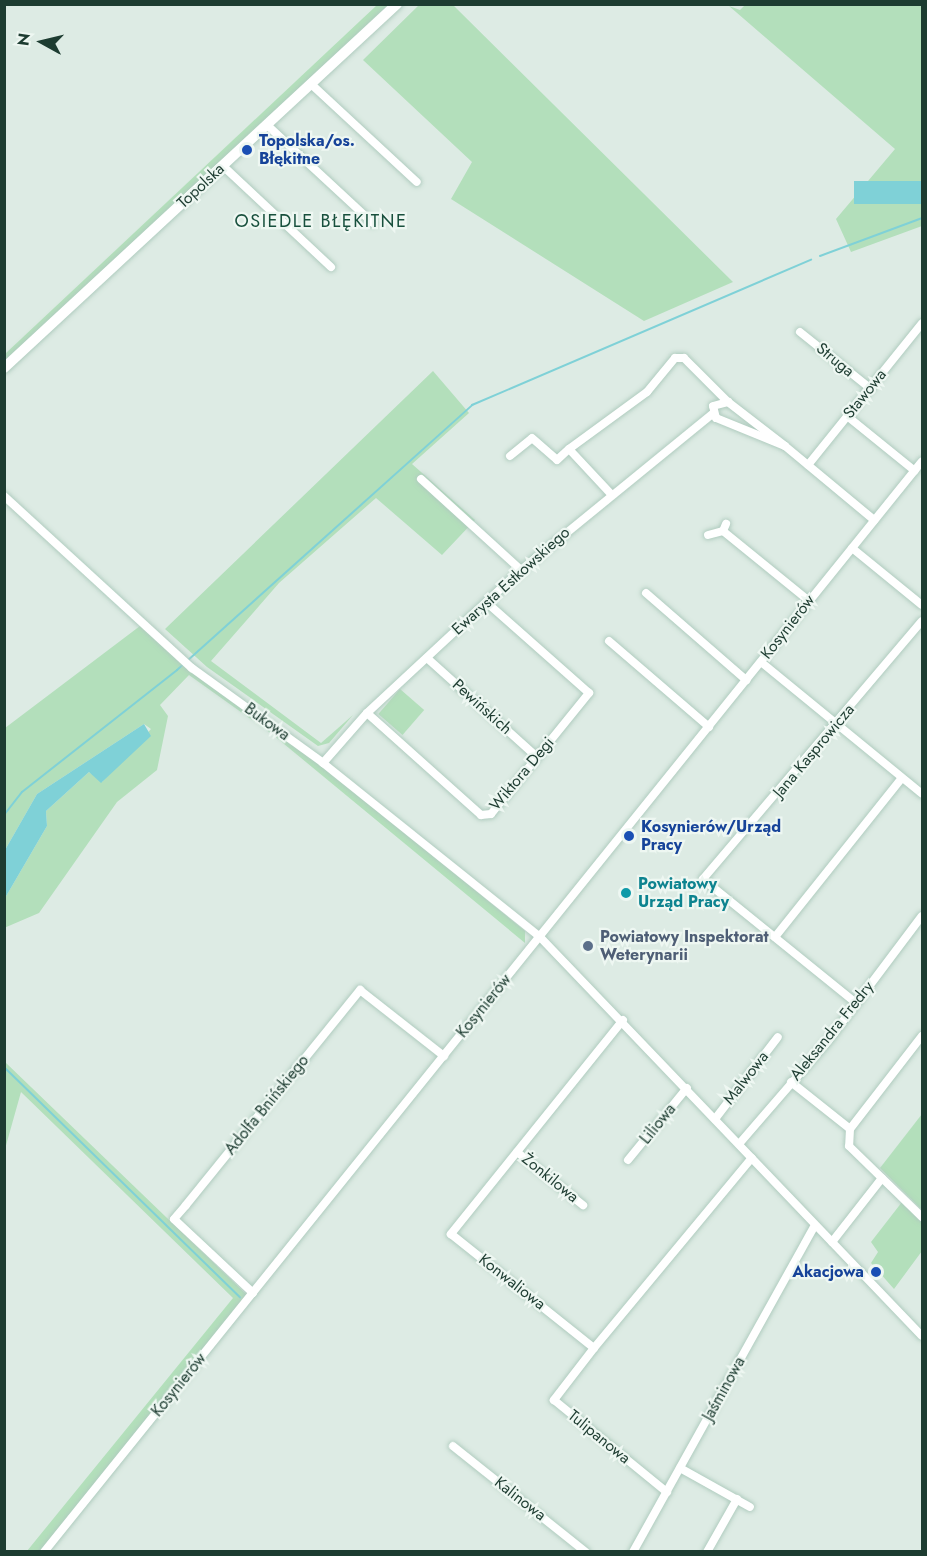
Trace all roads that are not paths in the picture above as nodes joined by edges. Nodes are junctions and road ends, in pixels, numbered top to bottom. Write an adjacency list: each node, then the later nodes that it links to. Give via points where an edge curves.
1 (397, 4): 2 (street, Topolska)
2 (311, 84): 3 (street, Topolska); 5 (street)
3 (267, 125): 4 (street, Topolska); 6 (street)
4 (223, 166): 7 (street); 11 (street, Topolska)
5 (417, 182)
6 (373, 223)
7 (331, 267)
8 (922, 323): 10 (street, Stawowa)
9 (800, 332): 12 (street, Struga)
10 (920, 332): 12 (street, Stawowa)
11 (4, 368)
12 (870, 387): 15 (street, Stawowa)
13 (728, 402): 14 (street, Ewarysta Estkowskiego, via 718,402); 16 (street); 17 (street, via 684,358 675,358 646,392)
14 (712, 414): 16 (street); 23 (street, Ewarysta Estkowskiego)
15 (848, 416): 20 (street, Stawowa); 21 (street)
16 (785, 446): 20 (street)
17 (569, 449): 18 (street, via 557,460 532,438); 23 (street)
18 (510, 456)
19 (922, 461): 21 (street, Kosynierów)
20 (808, 465): 25 (street)
21 (915, 471): 25 (street, Kosynierów)
22 (421, 479): 28 (street)
23 (610, 493): 28 (street, Ewarysta Estkowskiego)
24 (4, 496): 42 (street, Bukowa, via 192,668)
25 (874, 520): 27 (street, Kosynierów)
26 (708, 535): 30 (street, via 724,528)
27 (852, 548): 30 (street, Kosynierów); 32 (street)
28 (521, 570): 31 (street, Ewarysta Estkowskiego)
29 (646, 593): 37 (street)
30 (808, 600): 36 (street, Kosynierów)
31 (486, 602): 35 (street, Ewarysta Estkowskiego); 41 (street, Wiktora Degi, via 589,693)
32 (922, 605)
33 (922, 621): 39 (street, Jana Kasprowicza)
34 (609, 641): 40 (street)
35 (427, 658): 38 (street, Ewarysta Estkowskiego); 41 (street, Pewińskich)
36 (761, 662): 37 (street, Kosynierów); 39 (street)
37 (746, 680): 40 (street, Kosynierów)
38 (367, 712): 41 (street, Wiktora Degi, via 481,816 491,814); 42 (street, Ewarysta Estkowskiego)
39 (837, 724): 43 (street); 47 (street, Jana Kasprowicza, via 703,879)
40 (709, 728): 46 (street, Kosynierów)
41 (537, 757)
42 (323, 763): 46 (street, Bukowa)
43 (902, 778): 44 (street); 47 (street)
44 (922, 794)
45 (922, 916): 48 (street, Aleksandra Fredry)
46 (540, 937): 49 (street); 52 (street, Kosynierów)
47 (775, 937): 48 (street)
48 (856, 1003): 53 (street, Aleksandra Fredry)
49 (623, 1020): 54 (street); 58 (street, Konwaliowa)
50 (922, 1036): 56 (street)
51 (778, 1037): 55 (street, Malwowa)
52 (444, 1056): 66 (street, Kosynierów); 66 (street, Adolfa Bnińskiego, via 360,990 174,1219)
53 (791, 1082): 56 (street); 57 (street, Aleksandra Fredry)
54 (687, 1088): 55 (street); 60 (street, Liliowa)
55 (715, 1119): 57 (street)
56 (850, 1129): 61 (street, via 849,1146)
57 (739, 1144): 59 (street)
58 (517, 1152): 62 (street, Żonkilowa); 68 (street, Konwaliowa, via 451,1234)
59 (752, 1158): 64 (street); 68 (street)
60 (628, 1160)
61 (882, 1178): 63 (street); 65 (street)
62 (583, 1205)
63 (922, 1217)
64 (815, 1225): 65 (street); 70 (street, Jaśminowa)
65 (832, 1242): 67 (street)
66 (253, 1293): 74 (street, Kosynierów)
67 (922, 1336)
68 (594, 1348): 71 (street, Tulipanowa, via 554,1401)
69 (453, 1446): 75 (street, Kalinowa)
70 (681, 1468): 71 (street, Jaśminowa); 72 (street)
71 (667, 1492): 76 (street, Jaśminowa)
72 (737, 1499): 73 (street); 77 (street)
73 (750, 1507)
74 (44, 1551)
75 (586, 1551)
76 (633, 1551)
77 (707, 1551)

